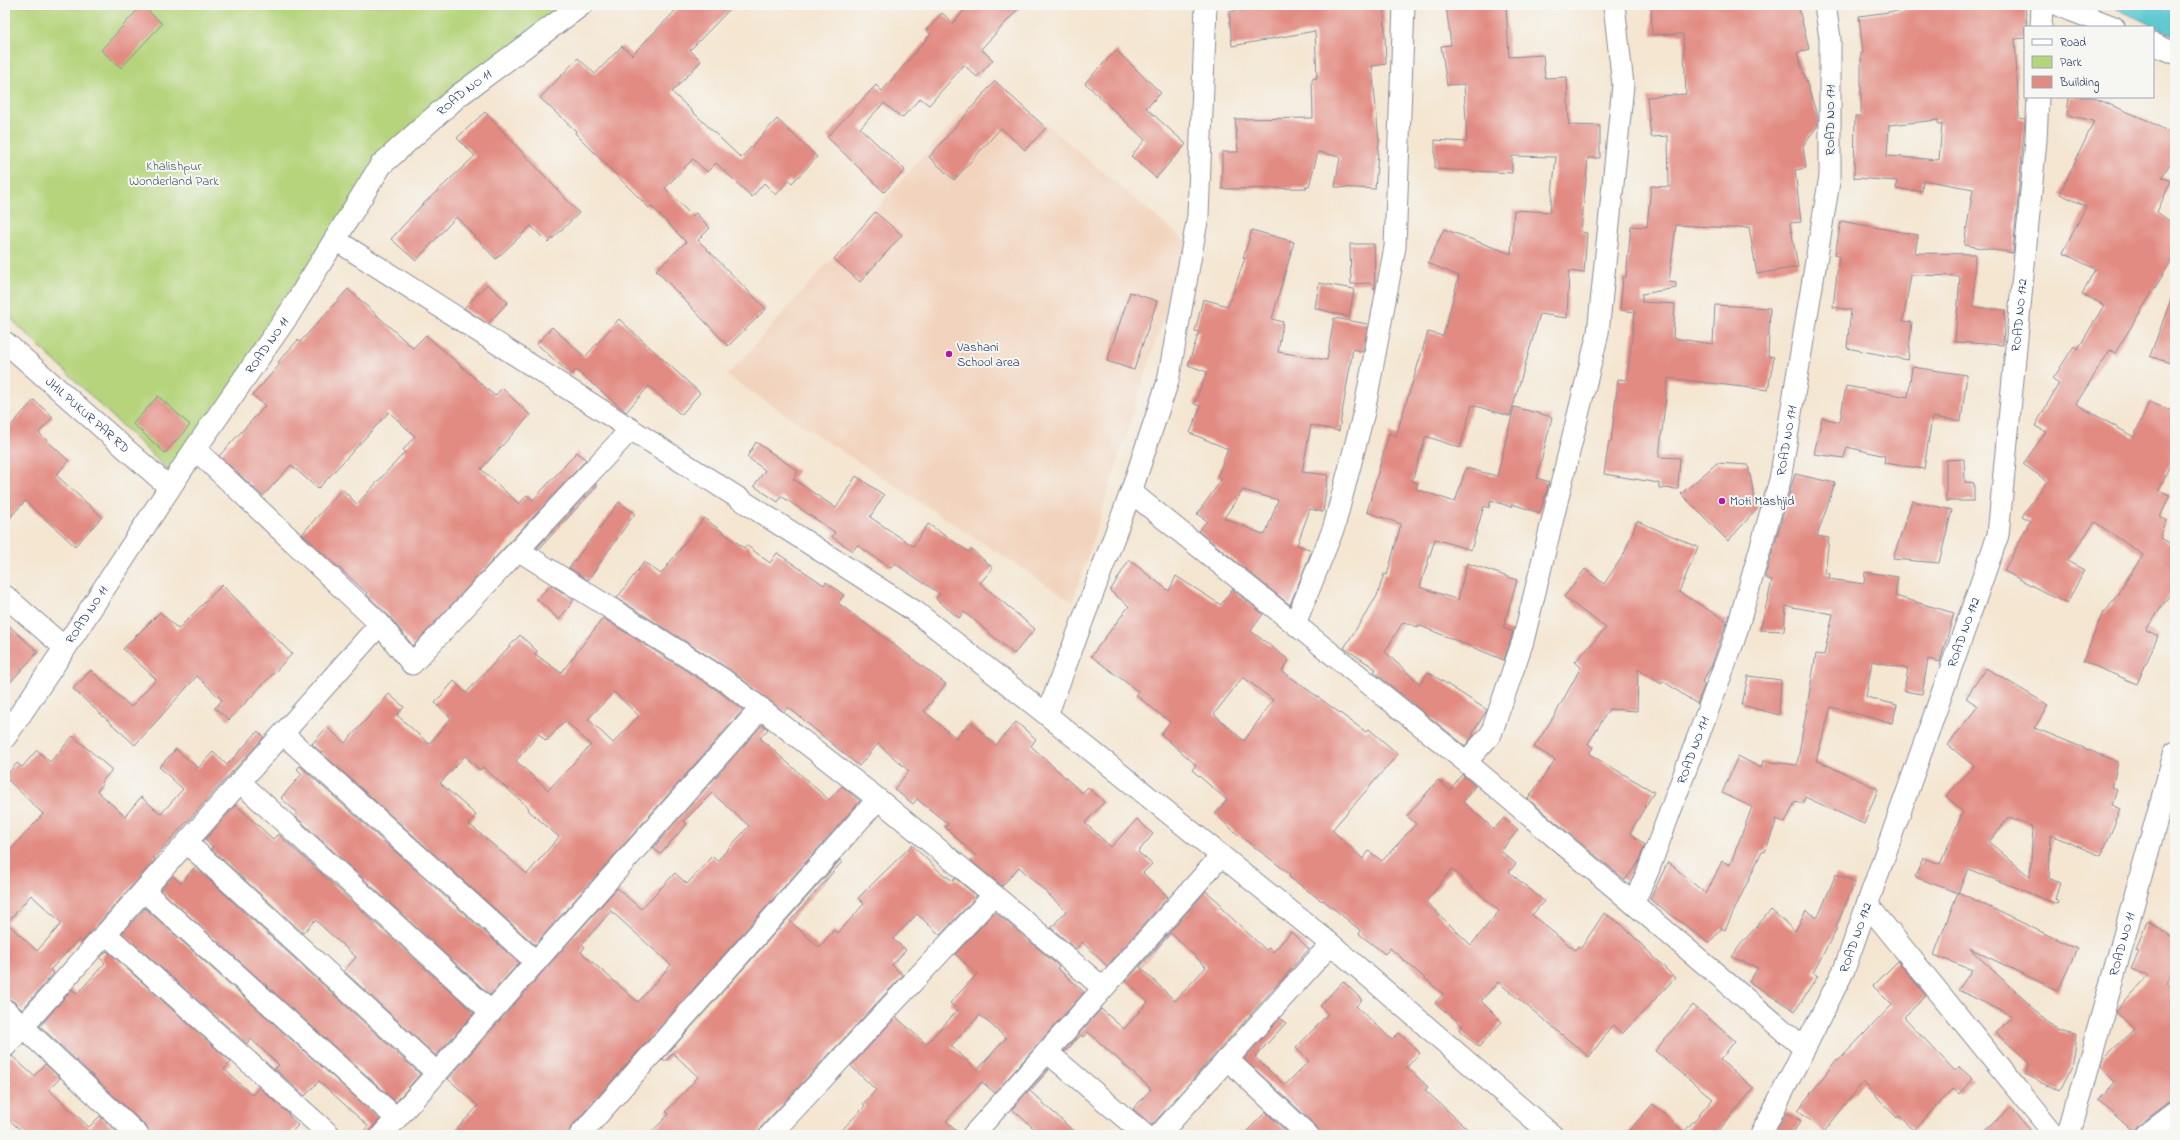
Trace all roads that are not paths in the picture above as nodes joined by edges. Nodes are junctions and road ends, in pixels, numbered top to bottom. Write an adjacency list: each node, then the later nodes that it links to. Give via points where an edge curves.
1 (581, 5): 13 (street, ROAD NO 11, via 458,96 380,165)
2 (1206, 5): 18 (street, via 1198,216 1168,381)
3 (1404, 5): 22 (street, via 1395,247 1364,412 1334,527)
4 (1614, 5): 29 (street, via 1623,85 1598,333 1523,641 1491,734)
5 (1825, 5): 36 (street, ROAD NO 171, via 1830,38 1830,176 1780,480 1734,640 1648,871)
6 (2042, 5): 8 (street)
7 (2057, 5): 9 (street)
8 (2041, 26)
9 (2111, 26)
10 (2154, 44): 11 (street)
11 (2175, 53)
12 (2038, 98): 37 (street, ROAD NO 172, via 1998,535)
13 (336, 240): 15 (street); 16 (street, ROAD NO 11, via 289,314)
14 (5, 342): 17 (street, JHIL PUKUR PAR RD)
15 (631, 429): 19 (street); 25 (street, via 916,612)
16 (195, 449): 17 (street, ROAD NO 11); 21 (street)
17 (170, 488): 23 (street, ROAD NO 11)
18 (1131, 492): 22 (street); 25 (street)
19 (518, 550): 21 (street, via 412,664); 24 (street, via 724,680)
20 (5, 596): 23 (street)
21 (380, 624): 26 (street)
22 (1295, 624): 29 (street)
23 (65, 648): 27 (street, ROAD NO 11)
24 (762, 708): 31 (street); 40 (street)
25 (1047, 715): 33 (street)
26 (283, 734): 30 (street); 40 (street)
27 (5, 736)
28 (2175, 753): 64 (street, ROAD NO 11)
29 (1466, 762): 36 (street)
30 (240, 782): 32 (street); 43 (street)
31 (878, 799): 35 (street); 55 (street)
32 (187, 843): 34 (street); 49 (street)
33 (1222, 856): 39 (street); 41 (street)
34 (144, 891): 38 (street); 51 (street)
35 (994, 895): 41 (street); 56 (street)
36 (1634, 902): 46 (street)
37 (1867, 904): 46 (street, ROAD NO 172, via 1844,970); 63 (street)
38 (106, 934): 44 (street); 53 (street)
39 (1331, 944): 48 (street); 61 (street)
40 (536, 962): 43 (street)
41 (1103, 988): 47 (street)
42 (5, 1010): 44 (street)
43 (491, 1012): 49 (street)
44 (24, 1027): 45 (street); 52 (street)
45 (5, 1047)
46 (1804, 1048): 62 (street, ROAD NO 172)
47 (1046, 1052): 57 (street); 58 (street)
48 (1227, 1059): 59 (street); 60 (street)
49 (437, 1073): 51 (street)
50 (2175, 1113): 65 (street)
51 (396, 1118): 54 (street)
52 (138, 1135)
53 (330, 1135)
54 (382, 1135)
55 (580, 1135)
56 (770, 1135)
57 (973, 1135)
58 (1145, 1135)
59 (1159, 1135)
60 (1308, 1135)
61 (1552, 1135)
62 (1761, 1135)
63 (2055, 1135)
64 (2069, 1135)
65 (2146, 1135)

